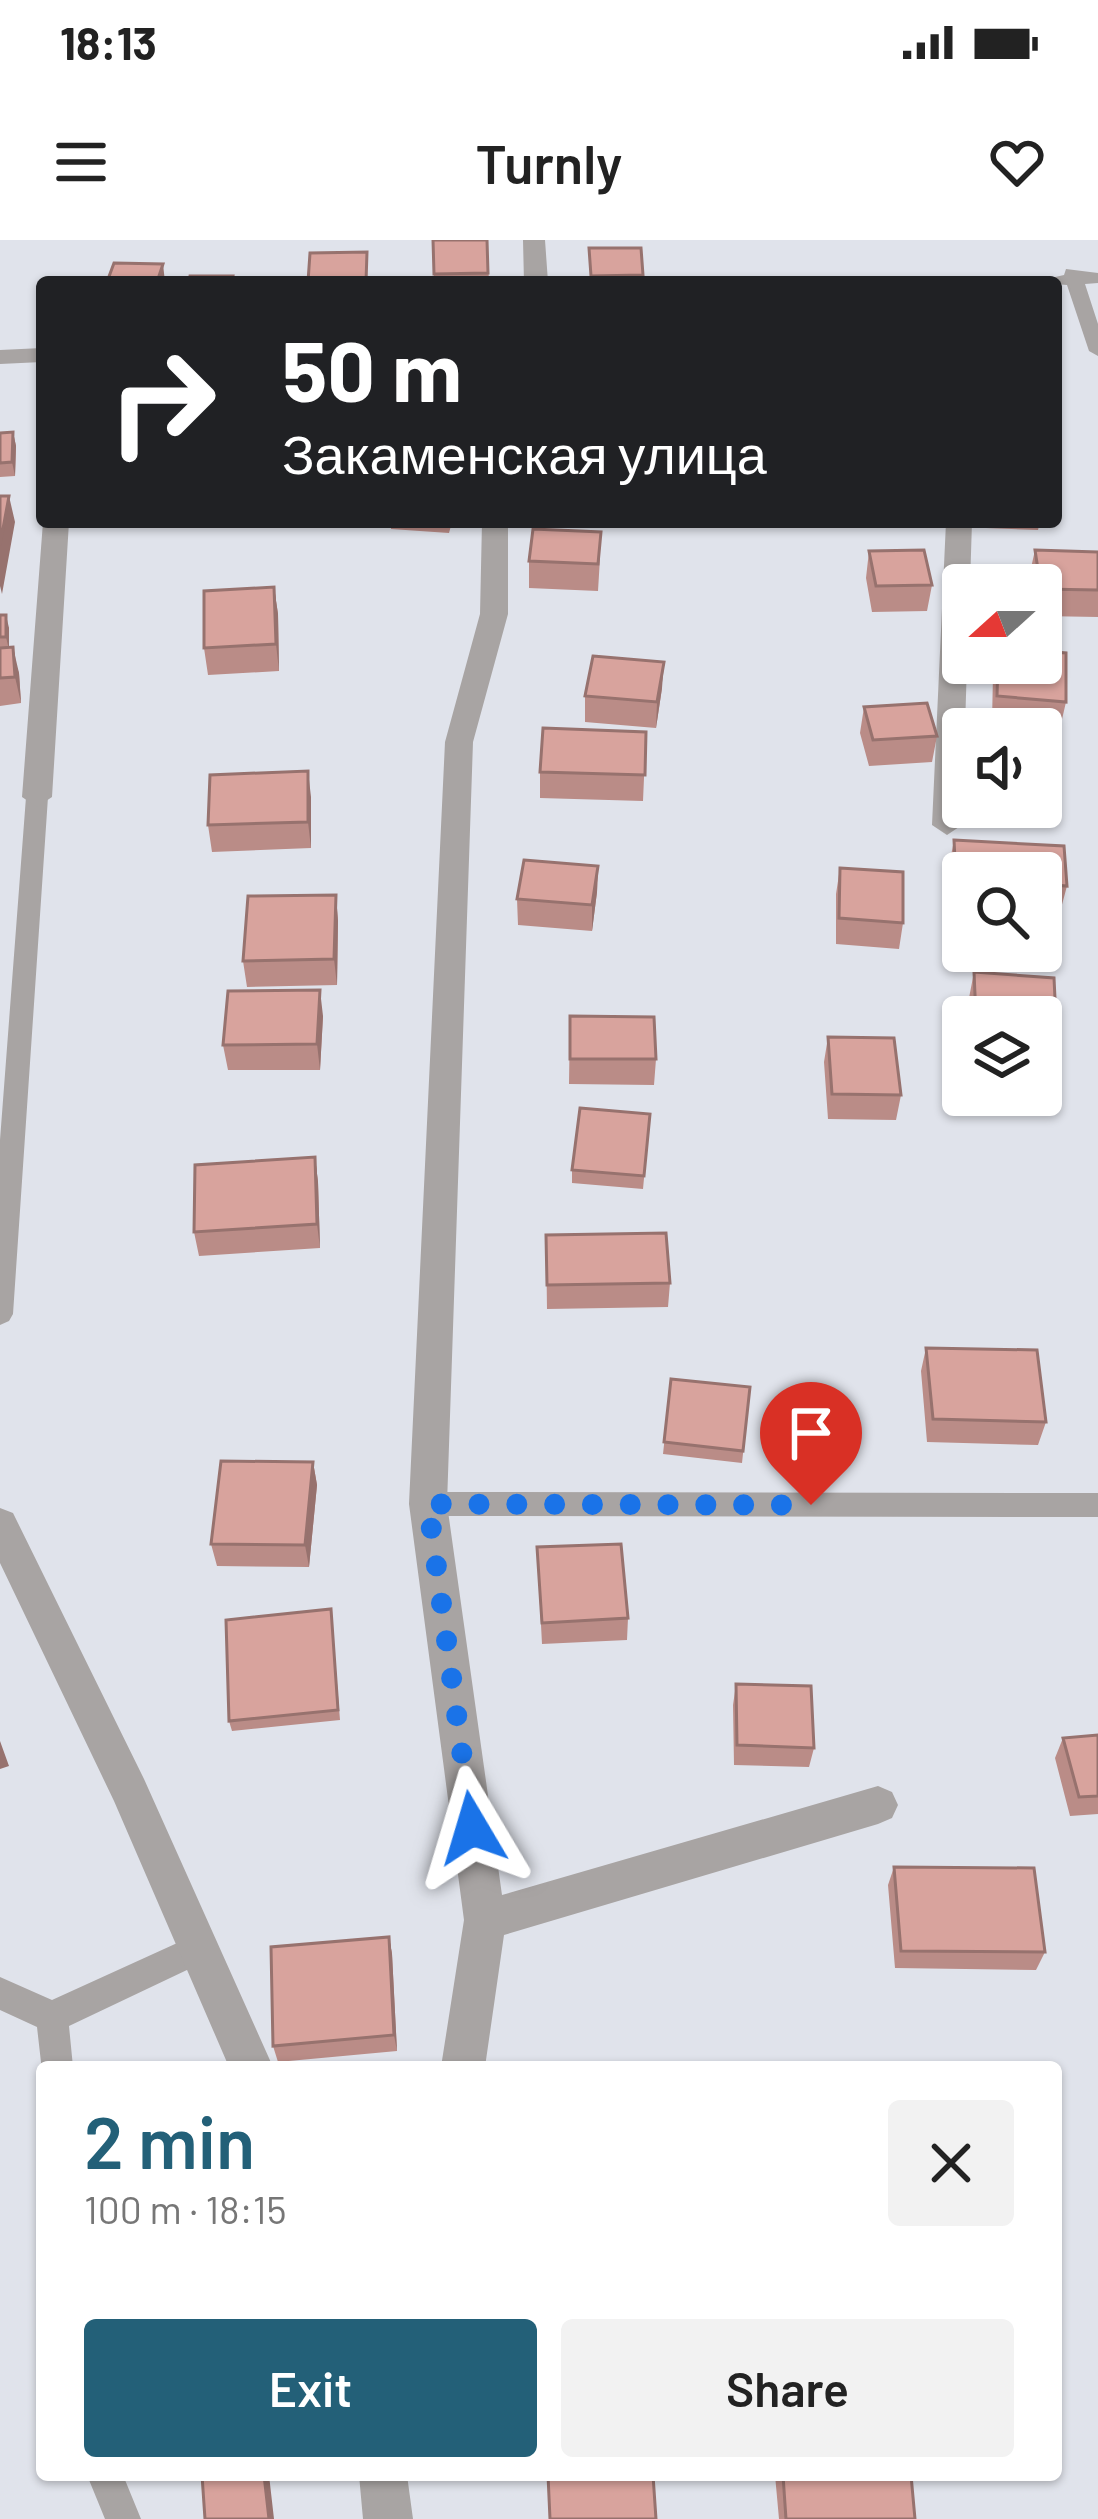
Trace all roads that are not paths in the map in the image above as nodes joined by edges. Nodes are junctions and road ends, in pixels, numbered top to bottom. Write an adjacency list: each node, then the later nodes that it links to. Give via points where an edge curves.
1 (534, 240): 2 (street)
2 (536, 276)
3 (1073, 277): 4 (lane); 5 (lane); 6 (lane)
4 (1098, 278)
5 (1062, 279)
6 (1098, 350)
7 (36, 355): 8 (street)
8 (0, 357)
9 (56, 528): 13 (street)
10 (495, 528): 15 (street, via 494,614 459,742)
11 (959, 528): 12 (street)
12 (952, 708)
13 (37, 797): 14 (lane)
14 (0, 1315)
15 (428, 1504): 16 (lane); 19 (street)
16 (1098, 1505)
17 (0, 1524): 20 (street)
18 (878, 1805): 19 (street)
19 (484, 1920): 25 (street)
20 (197, 1949): 22 (lane); 24 (street)
21 (0, 1993): 22 (lane)
22 (52, 2018): 23 (lane)
23 (56, 2061)
24 (248, 2061)
25 (464, 2061)
26 (107, 2481): 28 (lane)
27 (384, 2481): 29 (street)
28 (123, 2519)
29 (388, 2519)

